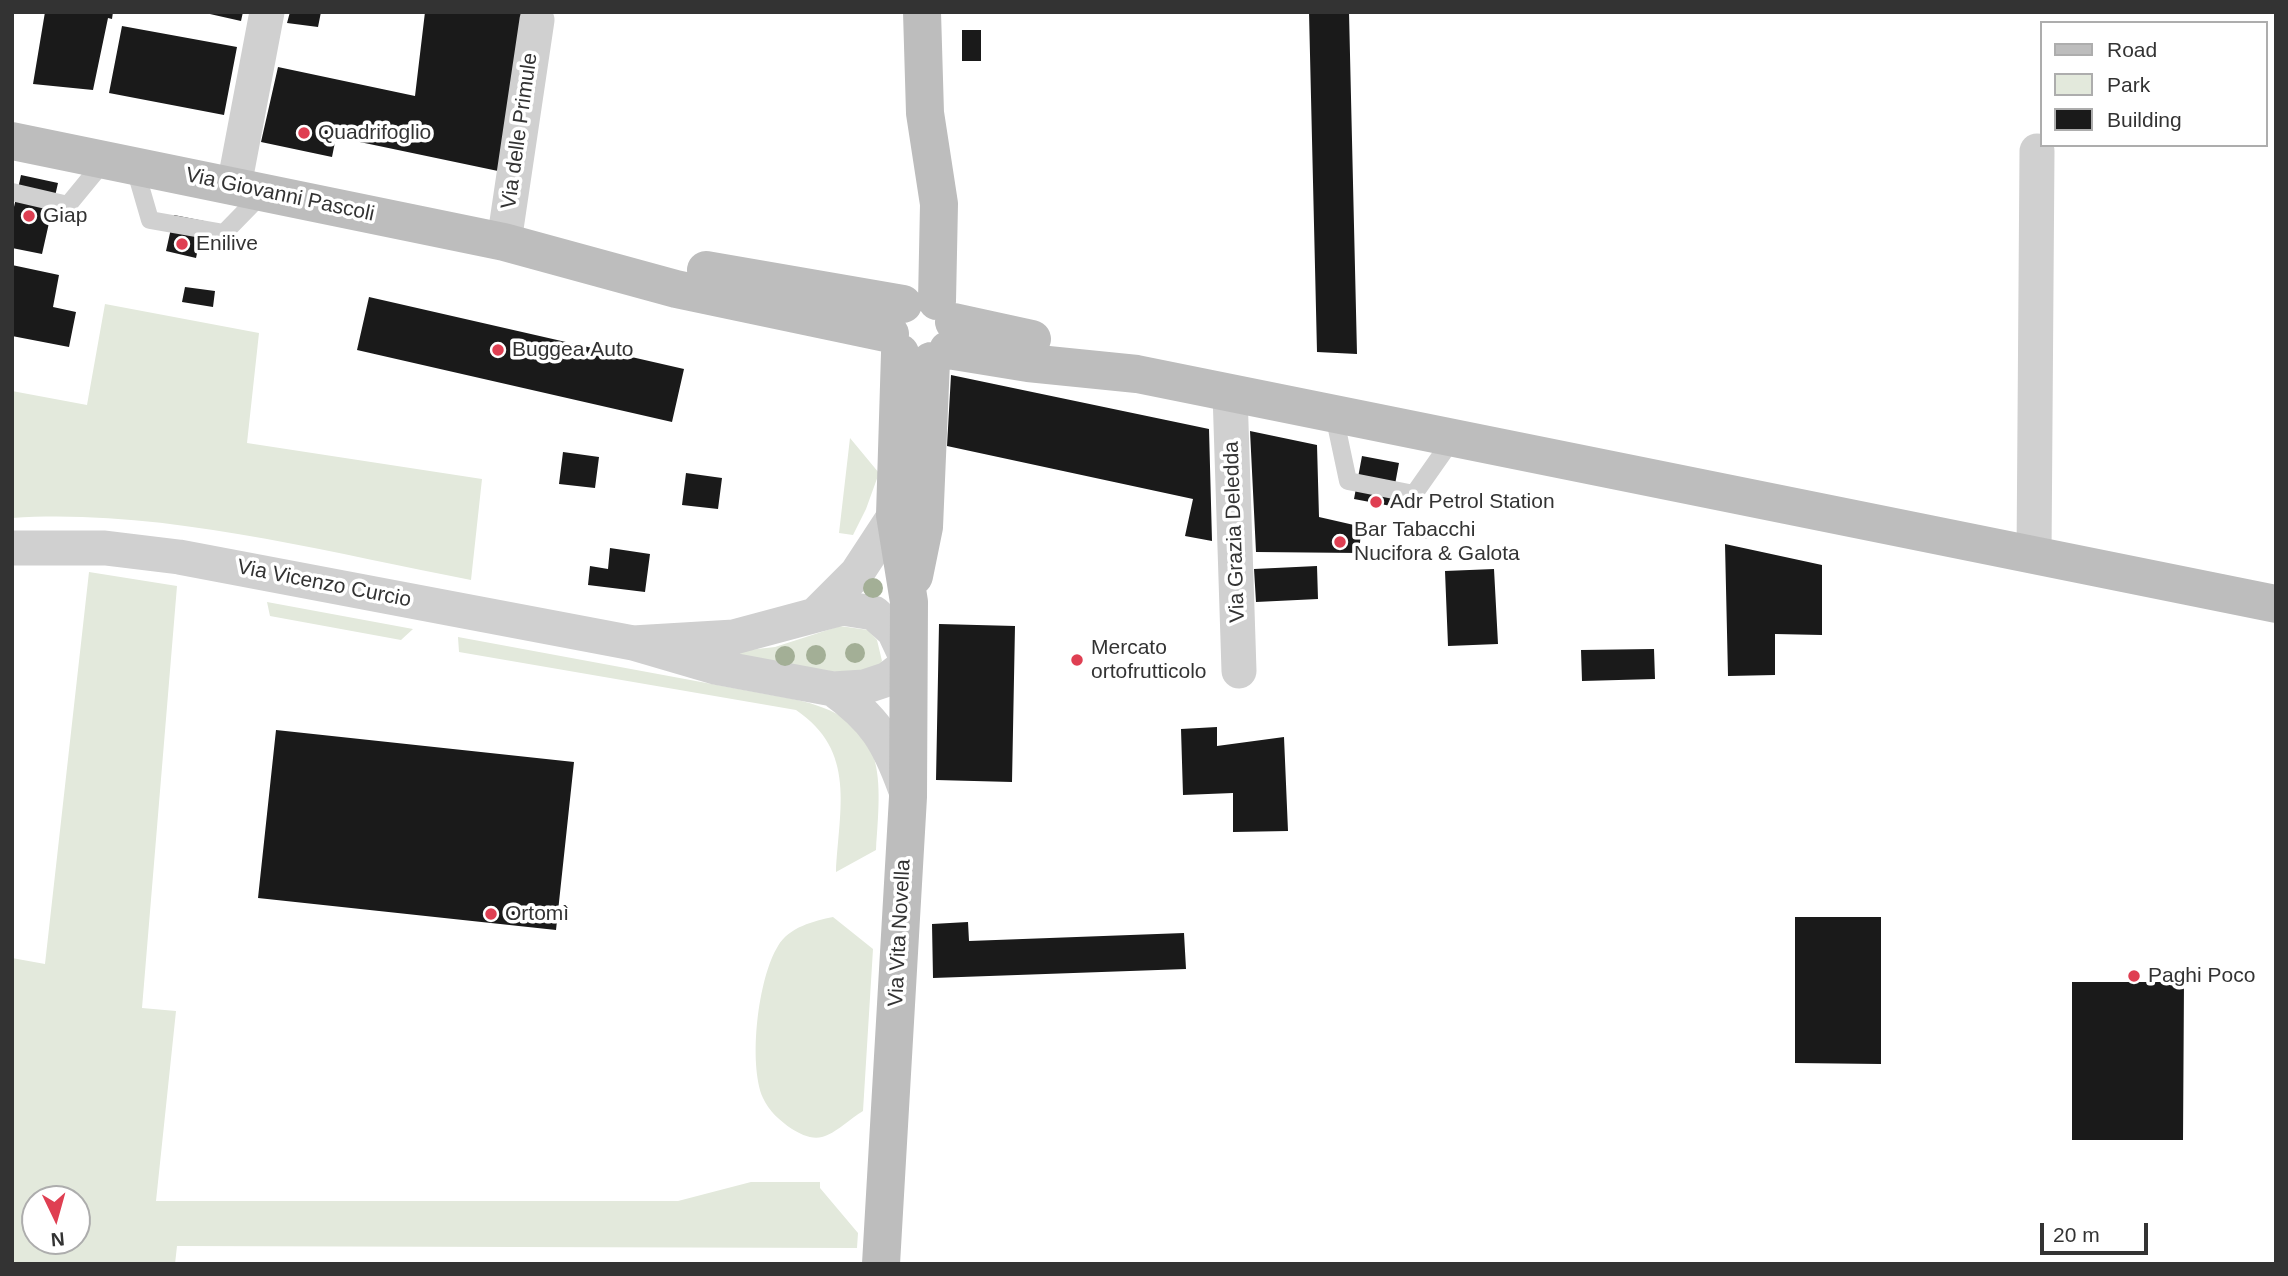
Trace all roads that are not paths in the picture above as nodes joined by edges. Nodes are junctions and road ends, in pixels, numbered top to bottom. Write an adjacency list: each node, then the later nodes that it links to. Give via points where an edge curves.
1 (267, 12): 7 (street)
2 (922, 12): 10 (main road)
3 (537, 20): 9 (street, Via delle Primule)
4 (12, 141): 6 (main road, Via Giovanni Pascoli)
5 (2037, 151): 16 (street)
6 (120, 162): 7 (main road, Via Giovanni Pascoli); 7 (lane, via 150,220 223,233); 8 (lane, via 68,205)
7 (249, 189): 9 (main road, Via Giovanni Pascoli)
8 (12, 192)
9 (504, 242): 10 (main road, Via Giovanni Pascoli, via 676,289)
10 (922, 328): 11 (main road, Via Giovanni Pascoli, via 1028,363 1137,374); 14 (main road); 17 (main road, via 924,527)
11 (1230, 394): 12 (main road, Via Giovanni Pascoli); 22 (street, Via Grazia Deledda)
12 (1334, 415): 13 (main road, Via Giovanni Pascoli); 13 (lane, via 1348,481 1414,494)
13 (1454, 437): 16 (main road, Via Giovanni Pascoli)
14 (895, 515): 17 (main road); 19 (street, via 857,573)
15 (12, 548): 20 (street, Via Vicenzo Curcio, via 105,548 179,557)
16 (2034, 555): 18 (main road, Via Giovanni Pascoli)
17 (909, 602): 21 (main road, Via Vita Novella)
18 (2276, 604)
19 (818, 612): 20 (street, via 734,637); 21 (street, via 842,608 874,613 894,631)
20 (633, 643): 23 (street, via 715,667)
21 (909, 663): 23 (street, via 888,679 864,687); 24 (main road, Via Vita Novella)
22 (1239, 671)
23 (833, 689): 24 (street, via 862,710 878,729 891,748)
24 (908, 797): 25 (main road, Via Vita Novella)
25 (881, 1264)

